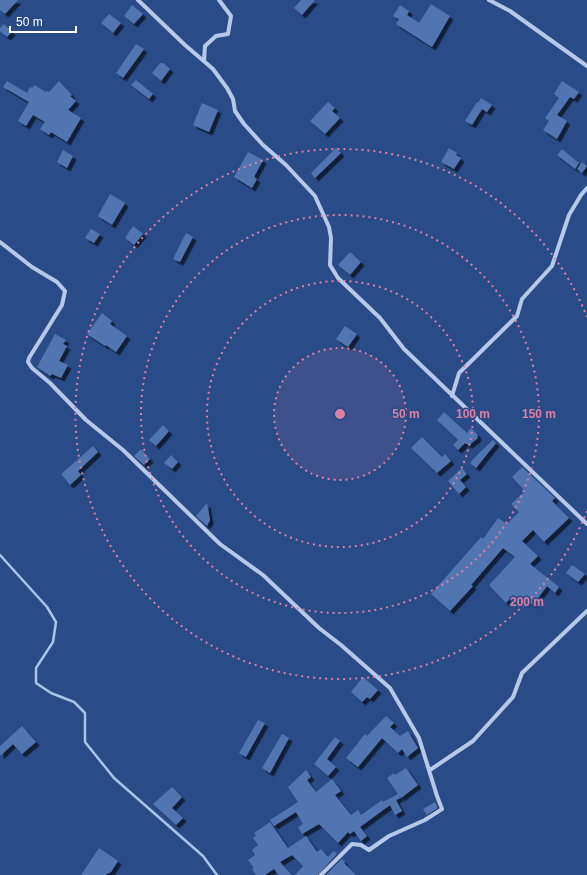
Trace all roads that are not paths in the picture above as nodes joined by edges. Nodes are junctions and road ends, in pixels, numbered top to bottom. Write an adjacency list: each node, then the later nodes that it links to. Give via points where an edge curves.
1 (138, 0): 4 (street)
2 (219, 0): 4 (street, via 231,16 228,34 216,36 205,46)
3 (489, 0): 5 (street, via 510,11)
4 (204, 61): 8 (street, via 227,88 235,110 244,124 315,196 330,227 330,264 338,278 380,318 404,348)
5 (587, 66)
6 (587, 188): 8 (street, via 569,215 552,266 522,299 517,316 459,373)
7 (0, 242): 11 (street, via 32,267 57,282 65,291 62,305 29,358 28,362 32,368 86,420 123,450 220,544 263,575 319,628 390,688 419,738)
8 (452, 396): 9 (street)
9 (587, 524)
10 (587, 611): 11 (street, via 522,673 513,697 473,741)
11 (430, 770): 12 (street, via 442,808 425,820 389,836 369,850 361,845 352,844)
12 (321, 875)

